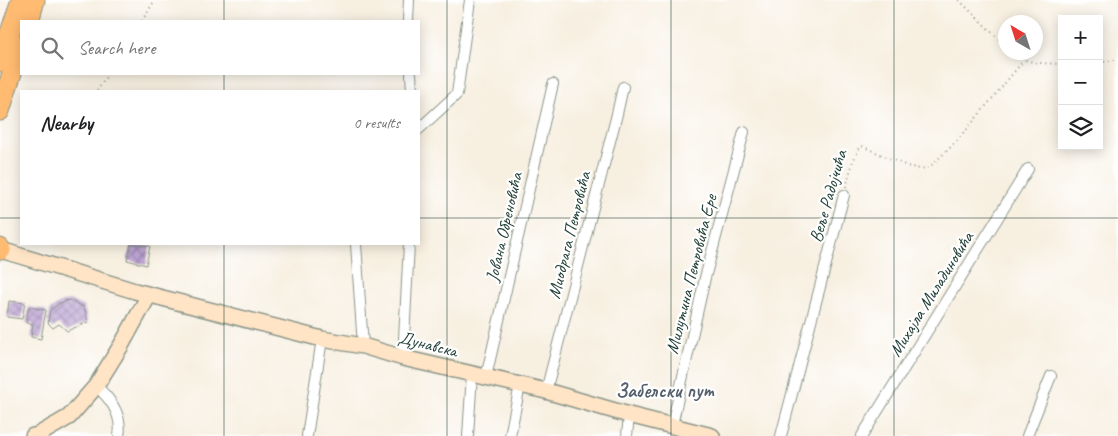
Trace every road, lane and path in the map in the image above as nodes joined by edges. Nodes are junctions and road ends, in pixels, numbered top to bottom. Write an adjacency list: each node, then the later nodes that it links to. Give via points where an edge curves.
1 (21, 0): 14 (highway)
2 (36, 0): 7 (highway)
3 (155, 0): 8 (path)
4 (409, 0): 9 (street)
5 (470, 0): 24 (street, via 457,94)
6 (959, 0): 10 (path)
7 (29, 20)
8 (143, 20)
9 (408, 20)
10 (998, 38)
11 (20, 47): 23 (highway)
12 (1118, 59): 15 (path)
13 (1024, 60): 16 (path); 27 (path, Веље Радојчића, via 958,140 928,168 907,166 862,146 853,161)
14 (0, 62)
15 (1103, 62)
16 (1058, 64)
17 (107, 75): 21 (path)
18 (411, 75): 22 (street)
19 (553, 84): 35 (street, Јована Обреновића)
20 (623, 87): 39 (street, Миодрага Петровића)
21 (98, 90)
22 (412, 90)
23 (0, 111)
24 (420, 128)
25 (744, 132): 41 (street, Милутина Петровића Ере, via 705,278)
26 (1028, 169): 50 (street, Михајла Миладиновића)
27 (844, 195): 49 (street, Веље Радојчића)
28 (356, 245): 33 (street)
29 (409, 245): 34 (street)
30 (0, 249): 31 (street, Дунавска)
31 (142, 293): 32 (street, Дунавска); 38 (street, via 122,344)
32 (322, 339): 33 (street, Дунавска); 45 (street)
33 (363, 346): 34 (street, Дунавска)
34 (403, 358): 35 (street, Дунавска)
35 (479, 375): 37 (street, Дунавска); 46 (street, Јована Обреновића)
36 (1051, 376): 51 (street)
37 (520, 385): 39 (street, Дунавска); 47 (street)
38 (96, 386): 43 (street, via 69,417); 44 (street, via 115,408 120,425)
39 (546, 391): 40 (street, Дунавска)
40 (629, 415): 41 (street, Дунавска); 48 (street)
41 (672, 425): 42 (street, Дунавска)
42 (707, 435)
43 (33, 436)
44 (119, 436)
45 (307, 436)
46 (468, 436)
47 (510, 436)
48 (628, 436)
49 (781, 436)
50 (862, 436)
51 (1027, 436)

